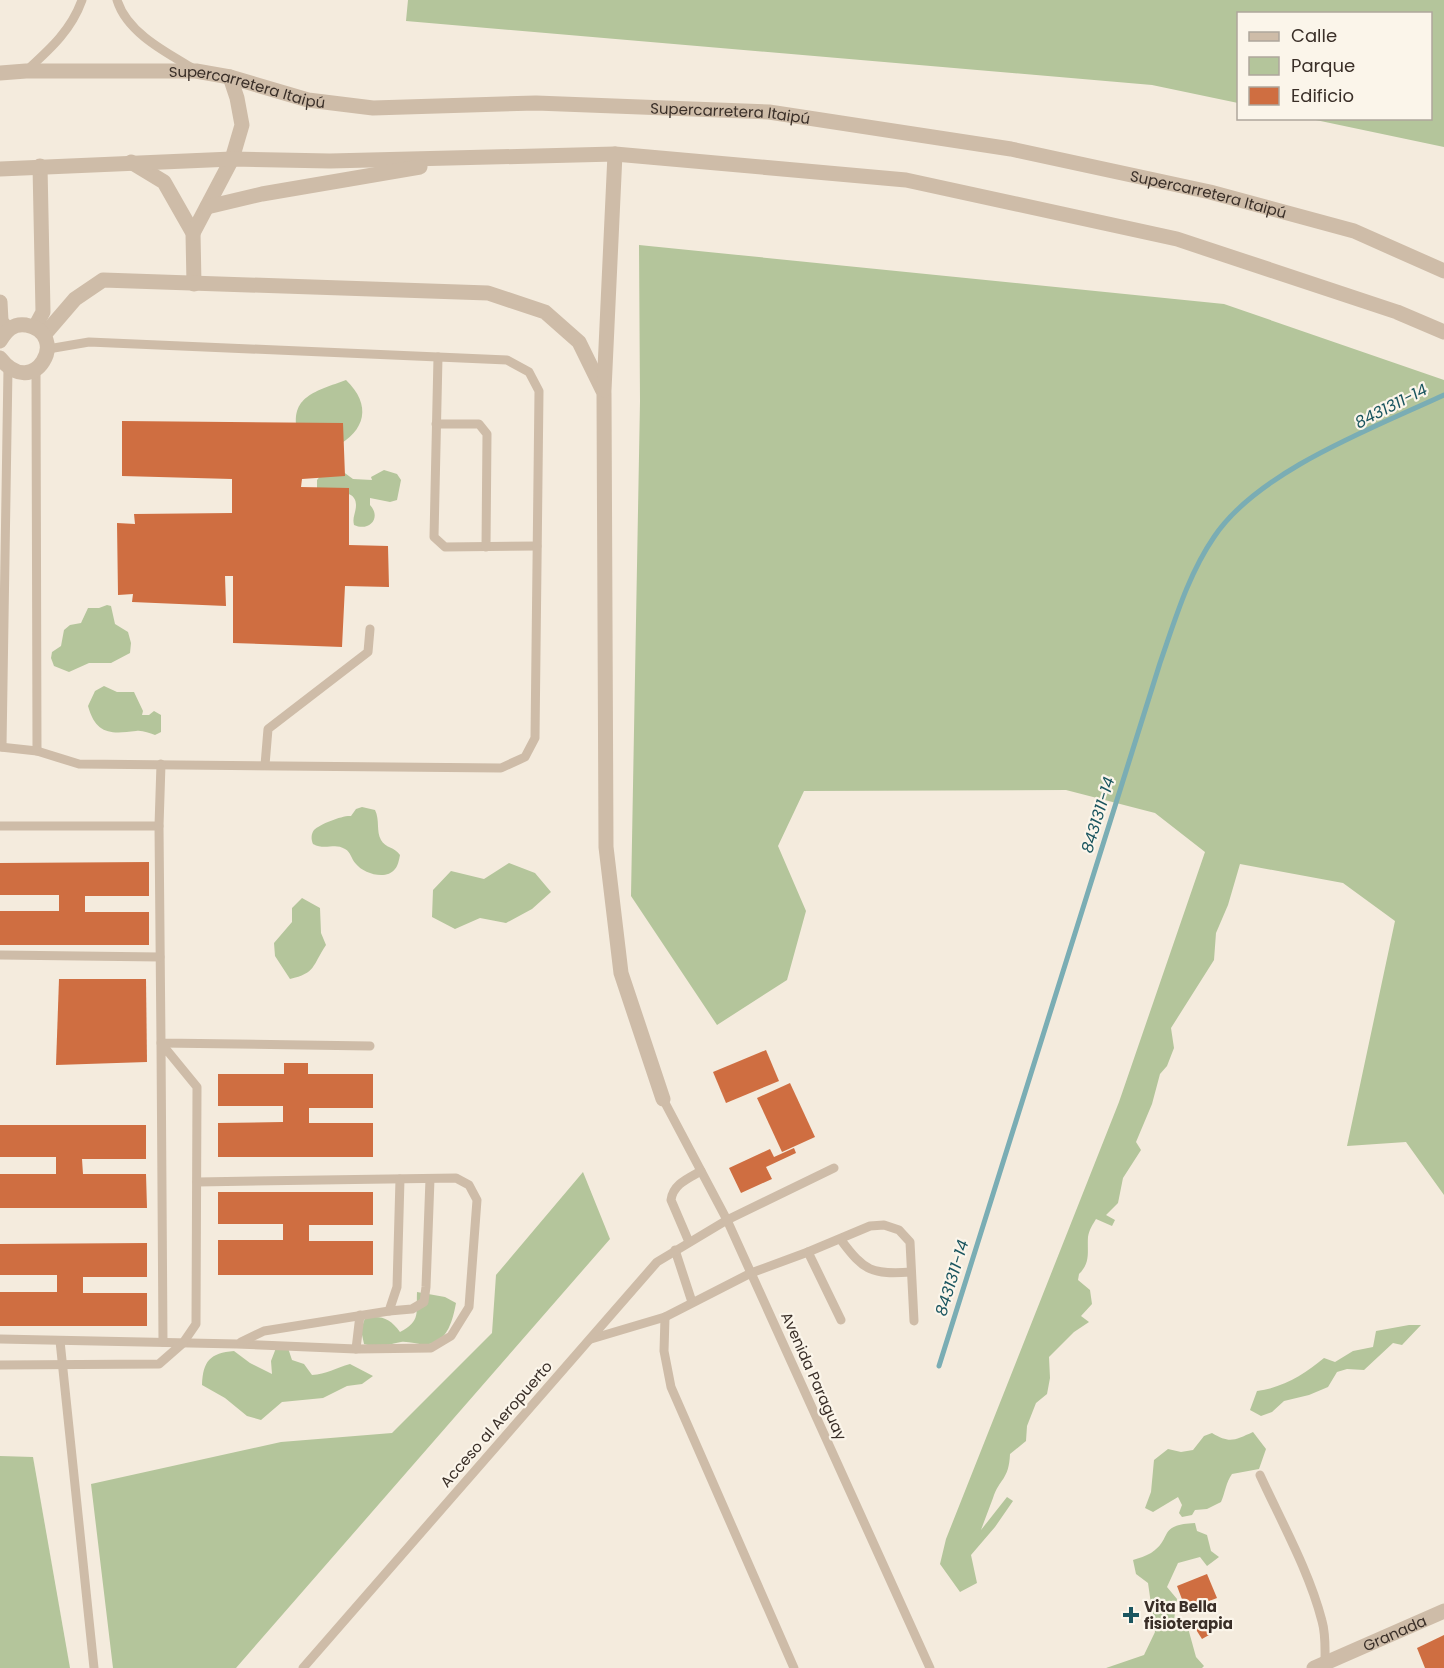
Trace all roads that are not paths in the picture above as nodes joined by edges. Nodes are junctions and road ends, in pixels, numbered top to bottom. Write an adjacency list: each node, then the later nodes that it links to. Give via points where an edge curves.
1 (82, 0): 4 (lane, via 77,15 59,40)
2 (117, 0): 3 (lane, via 143,38)
3 (196, 70): 4 (street, Supercarretera Itaipú); 6 (street, Supercarretera Itaipú)
4 (26, 71): 5 (street, Supercarretera Itaipú)
5 (0, 74)
6 (230, 77): 9 (street, via 242,125); 15 (street, Supercarretera Itaipú, via 308,100 373,108 536,103 769,112 1011,149 1209,192 1354,231)
7 (615, 154): 8 (street); 18 (street, via 906,180 1177,239 1397,312); 24 (street)
8 (505, 156): 9 (street, via 330,161); 13 (street, via 400,169)
9 (232, 159): 10 (street); 13 (street)
10 (130, 162): 11 (street); 14 (street, via 164,182)
11 (40, 166): 12 (street); 20 (street)
12 (0, 169)
13 (207, 207): 14 (street)
14 (193, 233): 16 (street)
15 (1444, 271)
16 (194, 284): 20 (street, via 104,280 75,299); 24 (street, via 488,293 545,312 579,342)
17 (0, 302): 19 (street)
18 (1444, 332)
19 (4, 335): 20 (street, via 20,324)
20 (42, 337): 21 (lane); 23 (street, via 45,360)
21 (438, 357): 25 (lane); 27 (lane, via 507,360 529,372 539,391)
22 (4, 363): 23 (street, via 21,374); 29 (lane)
23 (36, 370): 30 (lane)
24 (604, 393): 39 (street, via 606,847 621,973)
25 (436, 424): 26 (lane, via 479,424 487,434); 26 (lane, via 434,537 445,547)
26 (486, 546): 27 (lane)
27 (537, 546): 32 (lane, via 535,738 525,757 501,768)
28 (370, 629): 32 (lane, via 368,652 268,729)
29 (1, 747): 30 (lane)
30 (38, 751): 31 (lane, via 79,764)
31 (161, 764): 32 (lane); 34 (lane)
32 (265, 765)
33 (0, 826): 34 (lane)
34 (159, 826): 36 (lane)
35 (0, 955): 36 (lane)
36 (160, 957): 37 (lane)
37 (161, 1043): 38 (lane); 44 (lane, via 197,1087); 61 (lane)
38 (370, 1046)
39 (663, 1100): 41 (lane, Avenida Paraguay)
40 (834, 1168): 45 (lane, Acceso al Aeropuerto)
41 (701, 1171): 45 (lane, Avenida Paraguay); 47 (lane, via 677,1186 672,1194)
42 (400, 1179): 43 (lane); 44 (lane); 53 (lane, via 397,1287)
43 (430, 1179): 53 (lane, via 424,1302 412,1309); 64 (lane, via 456,1178 469,1185 477,1200 469,1307 451,1336 430,1348)
44 (197, 1182): 62 (lane, via 196,1324)
45 (727, 1220): 47 (lane, Acceso al Aeropuerto); 51 (lane, Avenida Paraguay)
46 (841, 1240): 49 (lane); 50 (lane, via 864,1268); 50 (lane, via 870,1226 899,1230 910,1242)
47 (689, 1242): 48 (lane, Acceso al Aeropuerto)
48 (675, 1250): 52 (lane); 59 (lane, Acceso al Aeropuerto, via 657,1262)
49 (808, 1252): 51 (lane); 56 (lane)
50 (911, 1272): 57 (lane)
51 (751, 1273): 52 (lane); 73 (lane, Avenida Paraguay)
52 (692, 1302): 55 (lane)
53 (389, 1311): 54 (lane)
54 (360, 1315): 63 (lane, via 264,1331); 64 (lane)
55 (665, 1317): 59 (lane); 72 (lane, via 664,1350 671,1387)
56 (841, 1320)
57 (914, 1321)
58 (0, 1340): 60 (lane)
59 (590, 1340): 71 (lane, Acceso al Aeropuerto)
60 (60, 1341): 61 (lane); 66 (lane)
61 (163, 1342): 62 (lane)
62 (183, 1343): 63 (lane); 66 (lane, via 159,1364)
63 (237, 1344): 64 (lane)
64 (356, 1349)
65 (0, 1365): 66 (lane)
66 (63, 1365): 70 (lane)
67 (1260, 1475): 69 (lane, via 1319,1612 1326,1644)
68 (1444, 1611): 69 (street, Granada)
69 (1320, 1666)
70 (94, 1668)
71 (303, 1668)
72 (794, 1668)
73 (930, 1668)

